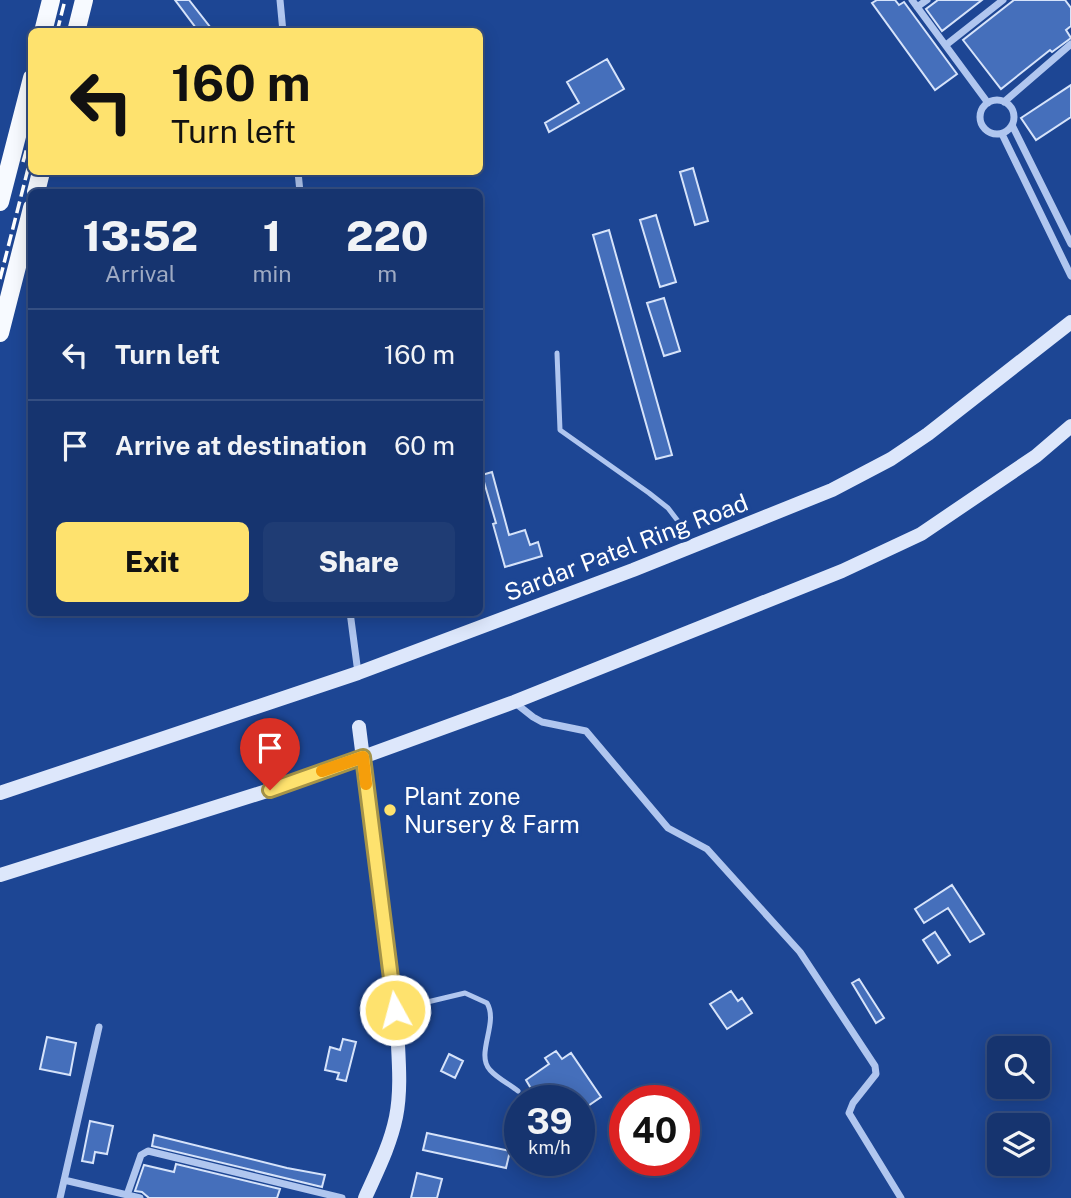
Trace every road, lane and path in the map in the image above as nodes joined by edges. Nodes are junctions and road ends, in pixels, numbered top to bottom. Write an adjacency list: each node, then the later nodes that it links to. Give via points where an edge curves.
1 (51, 0): 8 (main road)
2 (84, 0): 9 (main road)
3 (280, 0): 10 (street)
4 (912, 0): 7 (street)
5 (927, 0): 7 (street)
6 (1003, 0): 12 (street)
7 (917, 7): 12 (street)
8 (44, 28)
9 (77, 28)
10 (283, 28)
11 (1071, 44): 14 (street)
12 (946, 45): 15 (street)
13 (28, 94): 18 (main road)
14 (1004, 102): 15 (street); 16 (street, via 1012,109)
15 (988, 103): 17 (street, via 981,112 981,123 988,132)
16 (1012, 125): 17 (street); 20 (street)
17 (1002, 134): 21 (street)
18 (0, 202)
19 (28, 224): 23 (main road)
20 (1071, 244)
21 (1071, 276)
22 (1071, 322): 26 (street, Sardar Patel Ring Road, via 891,459 832,490)
23 (0, 332)
24 (558, 354): 26 (lane, via 560,430 668,508)
25 (1071, 426): 29 (street, via 966,506 911,539)
26 (690, 547): 28 (street, Sardar Patel Ring Road)
27 (351, 616): 28 (street)
28 (358, 673): 32 (street, Sardar Patel Ring Road)
29 (514, 702): 31 (street); 43 (street, via 542,722 586,732 668,828 707,849 800,952 875,1066 876,1074 849,1113)
30 (359, 727): 31 (street)
31 (363, 757): 33 (street); 34 (street)
32 (0, 793)
33 (0, 875)
34 (395, 1010): 36 (lane, via 460,993 485,1002 492,1014 487,1065); 42 (street, via 396,1115 386,1152)
35 (99, 1027): 37 (street)
36 (510, 1085)
37 (64, 1181): 38 (street); 39 (street)
38 (127, 1195): 40 (street); 41 (street, via 141,1155 148,1151)
39 (60, 1198)
40 (140, 1198)
41 (342, 1198)
42 (365, 1198)
43 (901, 1198)

